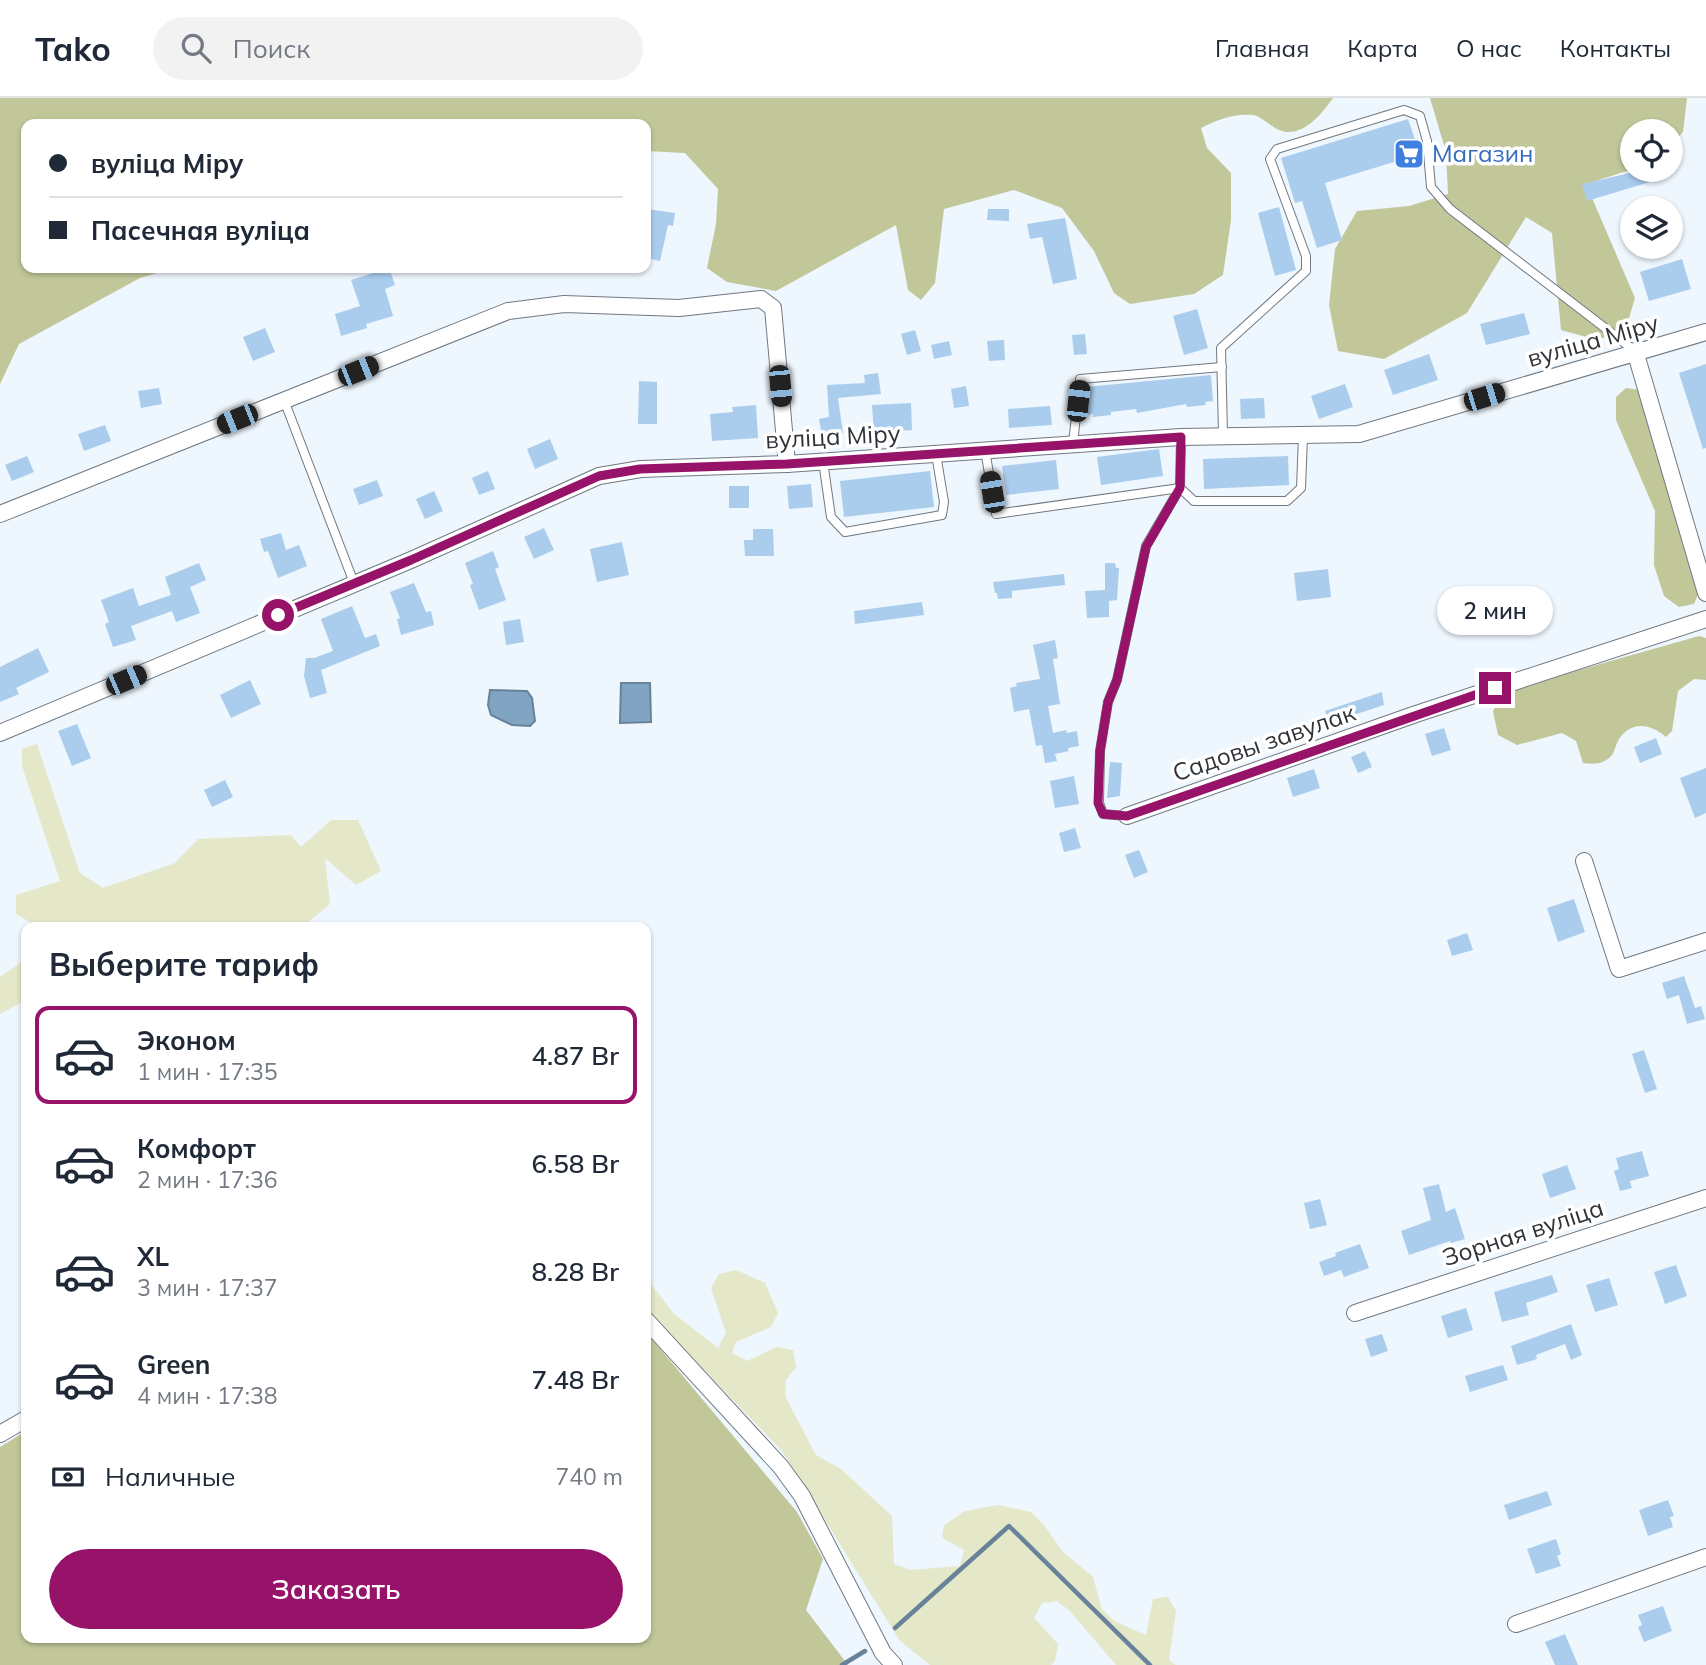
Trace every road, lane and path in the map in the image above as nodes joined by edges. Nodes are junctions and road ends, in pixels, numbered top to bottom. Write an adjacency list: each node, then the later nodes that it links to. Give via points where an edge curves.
1 (1706, 332): 2 (street, вуліца Міру)
2 (1635, 351): 3 (lane, via 1450,209 1431,187 1420,116 1404,110 1277,149 1270,159 1306,256 1306,271 1221,348); 6 (street, вуліца Міру, via 1359,434); 16 (street)
3 (1222, 367): 5 (lane); 8 (lane, via 1080,379)
4 (284, 400): 12 (street, via 508,311 564,304 679,307 761,299 774,308); 14 (street); 15 (lane)
5 (1223, 435): 6 (street, вуліца Міру); 7 (street, вуліца Міру)
6 (1303, 436): 13 (lane, via 1301,488 1287,502 1194,501)
7 (1181, 437): 8 (street, вуліца Міру); 13 (lane)
8 (1073, 444): 9 (street, вуліца Міру)
9 (985, 450): 10 (street, вуліца Міру); 13 (lane, via 996,514)
10 (936, 454): 11 (street, вуліца Міру); 11 (lane, via 942,515 845,532 831,517)
11 (823, 461): 12 (street, вуліца Міру)
12 (787, 464): 15 (street, вуліца Міру, via 640,469 599,476)
13 (1180, 488): 19 (lane, via 1146,547 1100,751 1098,803 1103,814)
14 (0, 514)
15 (354, 583): 18 (street, вуліца Міру)
16 (1706, 593)
17 (1706, 619): 19 (street, Садовы завулак)
18 (0, 733)
19 (1127, 816)
20 (1584, 861): 21 (street, via 1619,969)
21 (1706, 941)
22 (1706, 1198): 23 (street, Зорная вуліца)
23 (1355, 1313)
24 (651, 1325): 29 (street, via 795,1486 883,1653)
25 (21, 1422): 26 (street)
26 (0, 1434)
27 (1706, 1557): 28 (street)
28 (1516, 1624)
29 (894, 1665)

